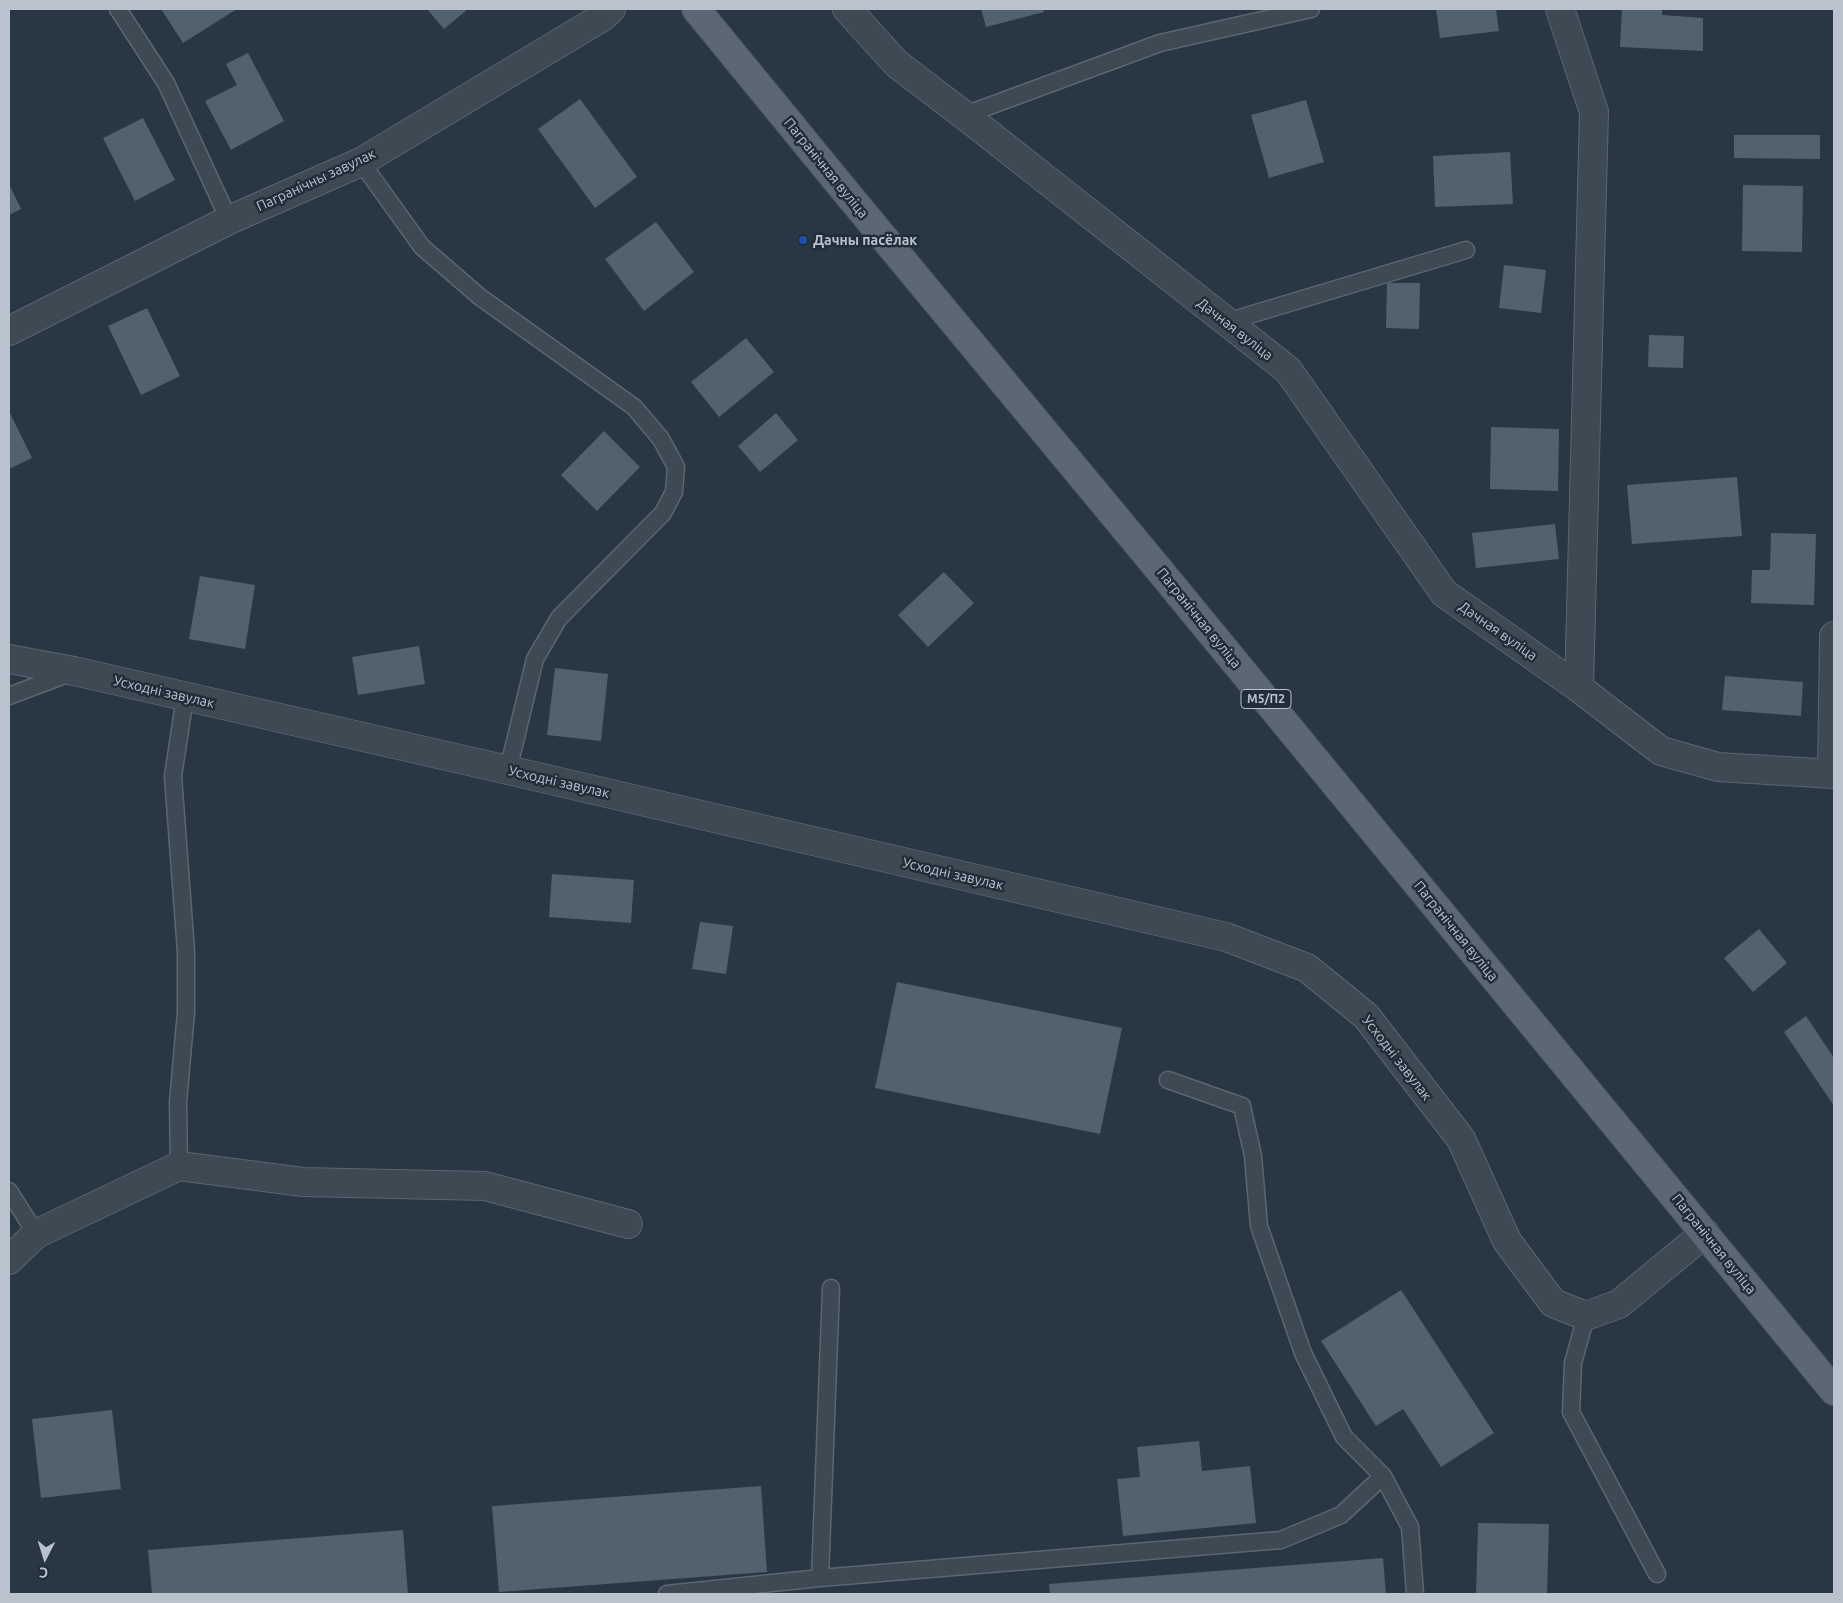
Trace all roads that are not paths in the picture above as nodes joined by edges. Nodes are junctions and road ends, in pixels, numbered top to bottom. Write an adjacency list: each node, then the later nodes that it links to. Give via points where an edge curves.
1 (118, 9): 9 (lane, via 166,83)
2 (612, 9): 8 (street, Пагранічны завулак)
3 (696, 9): 25 (main road, Пагранічная вуліца / М5/П2)
4 (847, 9): 7 (street, Дачная вуліца, via 897,64)
5 (1311, 9): 7 (lane, via 1160,43)
6 (1560, 9): 16 (street, via 1594,112)
7 (965, 116): 11 (street, Дачная вуліца)
8 (361, 162): 9 (street, Пагранічны завулак); 19 (lane, via 422,247 480,297 634,407 661,439 676,467 674,492 663,513 560,618 535,659)
9 (229, 220): 12 (street, Пагранічны завулак)
10 (1466, 250): 11 (lane)
11 (1226, 322): 16 (street, Дачная вуліца, via 1288,370 1444,593)
12 (9, 331)
13 (1834, 636): 20 (street, Дачная вуліца)
14 (9, 659): 15 (street, Усходні завулак)
15 (74, 672): 17 (lane); 18 (street, Усходні завулак)
16 (1579, 688): 20 (street, Дачная вуліца, via 1661,752 1718,767)
17 (9, 696)
18 (185, 697): 19 (street, Усходні завулак); 22 (lane, via 173,776 186,952 186,1012 178,1102)
19 (508, 770): 29 (street, Усходні завулак, via 1226,937 1307,968 1366,1016 1461,1140 1507,1241 1553,1303)
20 (1833, 774)
21 (1168, 1080): 31 (lane, via 1242,1106 1253,1156 1259,1226 1304,1353 1344,1437)
22 (179, 1166): 24 (street, via 303,1182 485,1186); 26 (street)
23 (9, 1191): 26 (lane)
24 (628, 1224)
25 (1705, 1233): 29 (street, via 1619,1304); 30 (main road, Пагранічная вуліца / М5/П2)
26 (36, 1234): 27 (street)
27 (9, 1260)
28 (832, 1288): 33 (lane)
29 (1586, 1316): 32 (lane, via 1573,1363 1571,1412)
30 (1834, 1391)
31 (1383, 1476): 33 (lane, via 1341,1515 1281,1540); 35 (lane, via 1410,1527)
32 (1657, 1574)
33 (820, 1578): 34 (lane)
34 (667, 1594)
35 (1415, 1594)

